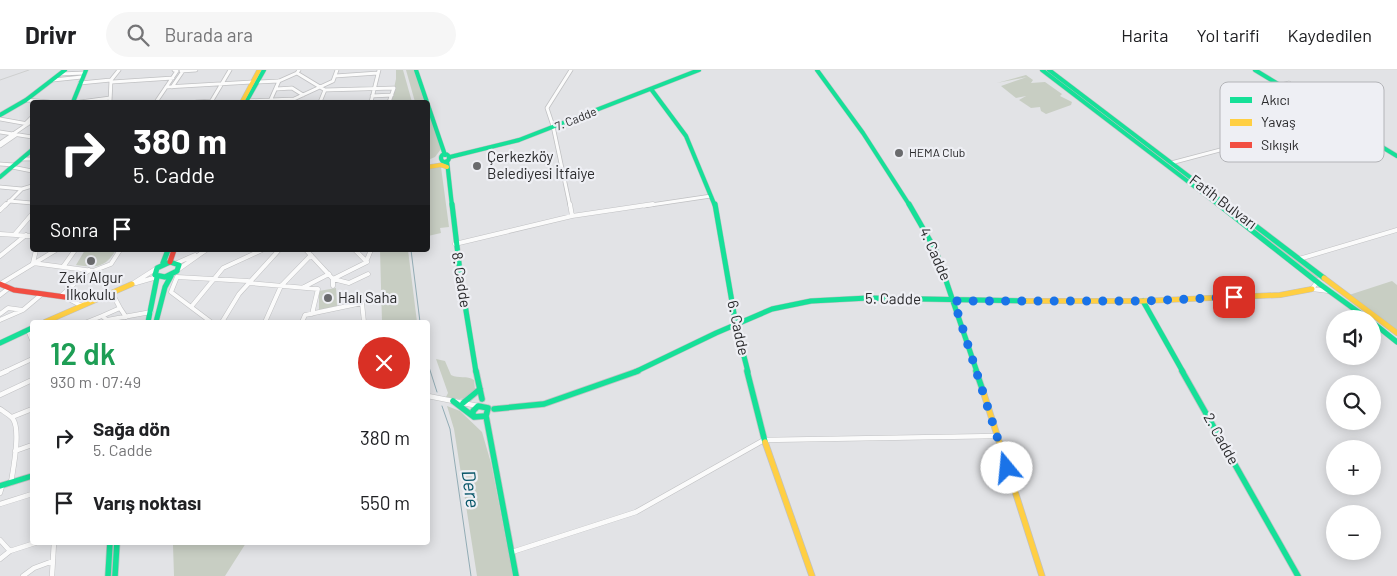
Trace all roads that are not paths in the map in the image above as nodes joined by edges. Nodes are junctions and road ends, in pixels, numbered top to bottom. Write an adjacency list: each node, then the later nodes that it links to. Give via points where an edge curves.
1 (65, 70): 21 (street)
2 (118, 70): 25 (street)
3 (188, 70): 4 (street); 17 (street)
4 (196, 70)
5 (230, 70): 30 (street)
6 (258, 70): 27 (street)
7 (264, 70): 27 (street)
8 (336, 70): 22 (street)
9 (416, 70): 54 (street, 8. Cadde)
10 (571, 70): 61 (street, via 547,108)
11 (699, 70): 36 (street, 7. Cadde)
12 (817, 70): 145 (street, 4. Cadde, via 863,133 923,226)
13 (1042, 70): 74 (street, Fatih Bulvarı)
14 (1050, 70): 75 (street, Fatih Bulvarı)
15 (1255, 70): 28 (street)
16 (176, 71): 17 (street); 23 (street)
17 (183, 71): 32 (street)
18 (298, 71): 26 (street); 33 (street)
19 (379, 71): 22 (street); 34 (street)
20 (85, 72): 21 (street); 24 (street); 29 (street); 29 (street)
21 (60, 74): 24 (street)
22 (335, 76): 33 (street, via 333,81)
23 (173, 78): 25 (street); 31 (street)
24 (53, 80): 42 (street)
25 (111, 81): 29 (street); 41 (street)
26 (278, 81): 27 (street); 35 (street)
27 (255, 82): 30 (street); 48 (street)
28 (1275, 82)
29 (80, 83): 44 (street)
30 (222, 84): 32 (street); 47 (street)
31 (166, 87): 32 (street); 46 (street)
32 (172, 87)
33 (320, 87): 37 (street); 38 (street)
34 (374, 88): 37 (street); 39 (street, via 394,88); 40 (street)
35 (276, 89): 38 (street, via 292,88); 49 (street)
36 (651, 89): 61 (street, 7. Cadde); 85 (street, 6. Cadde, via 686,136)
37 (325, 90): 51 (street)
38 (303, 95): 50 (street)
39 (392, 95): 40 (street); 53 (street)
40 (372, 96): 52 (street)
41 (110, 98): 45 (street)
42 (26, 100): 43 (street); 56 (street)
43 (30, 100)
44 (74, 100)
45 (95, 100)
46 (157, 100)
47 (212, 100)
48 (246, 100)
49 (271, 100)
50 (295, 100)
51 (321, 100)
52 (371, 100)
53 (390, 100)
54 (426, 100)
55 (430, 113): 73 (street, 8. Cadde)
56 (0, 115)
57 (0, 119): 60 (street)
58 (30, 120): 60 (street)
59 (30, 122): 60 (street)
60 (27, 124): 63 (street)
61 (553, 128): 73 (street, 7. Cadde); 90 (street)
62 (0, 132): 63 (street)
63 (12, 134): 64 (street); 66 (street)
64 (16, 135): 65 (street); 66 (street)
65 (30, 137)
66 (0, 144)
67 (1384, 148): 70 (street)
68 (1220, 150): 75 (street)
69 (30, 152): 71 (street)
70 (1397, 156)
71 (21, 159): 72 (street); 79 (street)
72 (30, 159)
73 (445, 160): 77 (street); 78 (street, via 441,165); 96 (street, 8. Cadde)
74 (1163, 162): 75 (street); 128 (street, Fatih Bulvarı)
75 (1171, 163): 113 (street, Fatih Bulvarı)
76 (0, 164): 79 (street)
77 (430, 164)
78 (430, 165)
79 (13, 166): 80 (street); 81 (street)
80 (30, 170)
81 (0, 177)
82 (0, 187): 84 (street)
83 (30, 187): 84 (street)
84 (22, 189): 86 (street)
85 (711, 196): 90 (street); 156 (street, 6. Cadde)
86 (9, 201): 87 (street); 88 (street)
87 (30, 203)
88 (0, 210)
89 (30, 216): 93 (street)
90 (572, 216): 96 (street)
91 (1397, 230): 113 (street)
92 (0, 234): 93 (street)
93 (15, 234): 94 (street)
94 (26, 235): 95 (street); 98 (street)
95 (30, 236)
96 (455, 244): 179 (street, 8. Cadde)
97 (0, 250): 98 (street)
98 (7, 250): 112 (street)
99 (36, 252): 116 (street)
100 (52, 252): 116 (street)
101 (74, 252): 118 (street)
102 (119, 252): 120 (street, via 111,264)
103 (167, 252): 117 (street)
104 (173, 252): 114 (street)
105 (203, 252): 121 (street)
106 (258, 252): 125 (street, via 223,268)
107 (277, 252): 129 (street)
108 (308, 252): 111 (street)
109 (357, 252): 115 (street)
110 (370, 252): 115 (street)
111 (311, 255): 122 (street); 132 (street)
112 (0, 256)
113 (1300, 259): 127 (street, Fatih Bulvarı)
114 (170, 262): 117 (street); 121 (street)
115 (366, 262): 126 (street)
116 (33, 263): 118 (street); 130 (street)
117 (163, 264): 119 (street)
118 (63, 267): 120 (street)
119 (157, 268): 124 (street, via 154,273); 131 (street)
120 (89, 270): 142 (street)
121 (176, 271): 124 (street); 125 (street); 147 (street, via 171,292); 162 (street, via 165,288)
122 (328, 274): 126 (street); 135 (street)
123 (368, 274): 126 (street, via 349,283)
124 (157, 277): 131 (street); 152 (street)
125 (215, 278): 129 (street); 147 (street)
126 (334, 279): 133 (street)
127 (1326, 279): 128 (street); 136 (street, Fatih Bulvarı)
128 (1317, 282): 137 (street); 138 (street, Fatih Bulvarı)
129 (249, 283): 132 (street); 164 (street)
130 (0, 284): 134 (street)
131 (132, 284): 139 (street)
132 (281, 286): 135 (street); 165 (street)
133 (333, 286)
134 (9, 288): 140 (street); 141 (street)
135 (302, 288): 154 (street, via 318,289)
136 (1337, 288): 138 (street); 173 (street, Fatih Bulvarı)
137 (1312, 289): 138 (street); 146 (street, 5. Cadde, via 1280,295)
138 (1329, 291): 150 (street, Fatih Bulvarı)
139 (110, 293): 144 (street); 148 (street)
140 (42, 294): 142 (street); 149 (street)
141 (0, 295)
142 (63, 297): 143 (street); 144 (street)
143 (72, 300): 144 (street, via 80,305); 151 (street)
144 (86, 301): 151 (street)
145 (954, 301): 146 (street, 5. Cadde); 168 (street, 5. Cadde, via 834,299 781,307); 192 (street, 4. Cadde)
146 (1143, 301): 218 (street, 2. Cadde)
147 (191, 307): 163 (street)
148 (120, 308): 155 (street); 157 (street)
149 (23, 310): 153 (street, via 8,308); 158 (street)
150 (1355, 310)
151 (68, 312): 159 (street)
152 (151, 312): 157 (street); 161 (street)
153 (0, 314)
154 (312, 314): 166 (street, via 305,315); 167 (street, via 362,303)
155 (102, 316): 157 (street, via 107,320); 160 (street)
156 (734, 316): 168 (street); 172 (street, 6. Cadde)
157 (126, 317)
158 (0, 320)
159 (50, 320)
160 (92, 320)
161 (149, 320)
162 (157, 320)
163 (208, 320)
164 (223, 320)
165 (266, 320)
166 (303, 320)
167 (364, 320)
168 (747, 320): 172 (street, 5. Cadde)
169 (726, 328): 172 (street, 5. Cadde); 172 (street); 188 (street, 5. Cadde, via 612,381 544,404)
170 (30, 329): 175 (street)
171 (1381, 329): 174 (street)
172 (737, 330): 193 (street, 6. Cadde)
173 (1397, 333)
174 (1397, 342)
175 (0, 343)
176 (30, 360): 177 (street)
177 (0, 374)
178 (30, 381): 180 (street)
179 (480, 389): 182 (street, 8. Cadde); 184 (street)
180 (0, 395)
181 (430, 396): 183 (street)
182 (482, 399): 185 (street); 188 (street, 8. Cadde)
183 (453, 401): 184 (street); 189 (street)
184 (463, 403): 185 (street)
185 (478, 406): 188 (street); 189 (street, via 473,410)
186 (0, 409): 190 (street)
187 (30, 410): 190 (street)
188 (486, 410): 189 (street); 191 (street)
189 (474, 417): 191 (street)
190 (12, 418): 195 (street)
191 (488, 428): 208 (street)
192 (997, 436): 193 (street); 217 (street, 4. Cadde)
193 (764, 440): 208 (street, via 636,512); 216 (street, 6. Cadde)
194 (30, 446): 195 (street)
195 (15, 451): 197 (street)
196 (30, 477): 197 (street)
197 (11, 483): 198 (street)
198 (1, 486): 199 (street)
199 (0, 493)
200 (30, 495): 201 (street)
201 (0, 504)
202 (0, 540): 207 (street)
203 (30, 545): 207 (street)
204 (54, 545): 210 (street)
205 (110, 545): 213 (street)
206 (117, 545): 214 (street)
207 (10, 551): 209 (street)
208 (512, 552): 215 (street)
209 (0, 559)
210 (53, 561): 211 (street); 212 (street)
211 (23, 576)
212 (52, 576)
213 (108, 576)
214 (115, 576)
215 (516, 576)
216 (812, 576)
217 (1042, 576)
218 (1298, 576)

